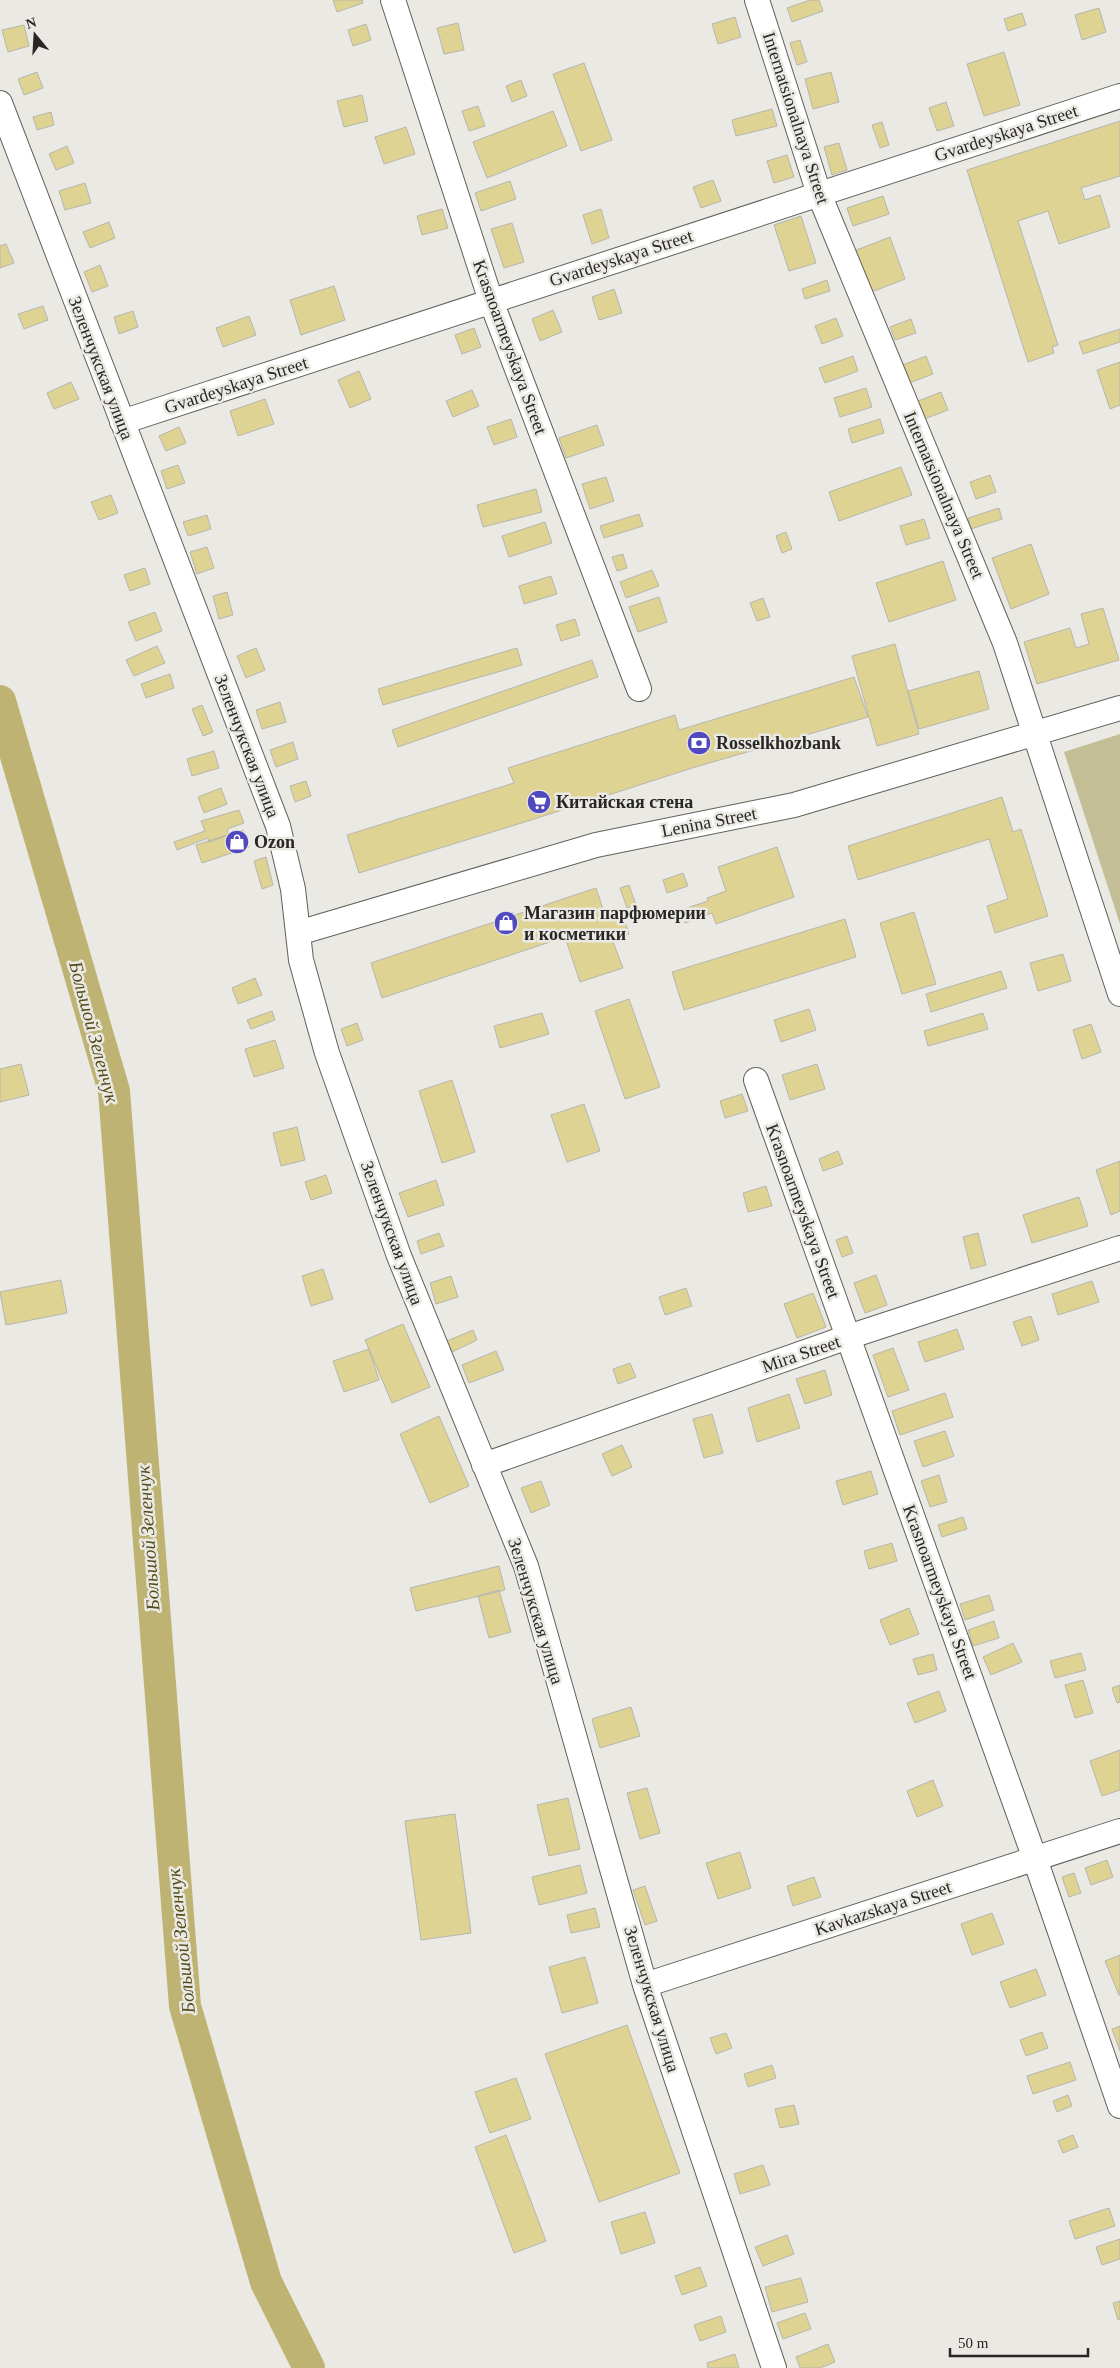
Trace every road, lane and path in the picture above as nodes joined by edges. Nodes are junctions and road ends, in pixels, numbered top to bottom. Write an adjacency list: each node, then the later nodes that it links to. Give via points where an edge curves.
1 (392, 0): 6 (street, Krasnoarmeyskaya Street)
2 (756, 0): 5 (street, Internatsionalnaya Street)
3 (1120, 96): 5 (street, Gvardeyskaya Street)
4 (0, 102): 7 (street, Зеленчукская улица)
5 (819, 194): 6 (street, Gvardeyskaya Street); 10 (street, Internatsionalnaya Street, via 1006,643)
6 (491, 301): 7 (street, Gvardeyskaya Street); 8 (street, Krasnoarmeyskaya Street)
7 (122, 422): 11 (street, Зеленчукская улица, via 278,826 293,889)
8 (639, 689)
9 (1120, 708): 10 (street, Lenina Street)
10 (1036, 731): 11 (street, Lenina Street, via 794,805 596,845); 12 (street, Internatsionalnaya Street)
11 (298, 933): 16 (street, Зеленчукская улица, via 301,960 327,1053 399,1256)
12 (1120, 994)
13 (756, 1080): 15 (street, Krasnoarmeyskaya Street)
14 (1120, 1248): 15 (street, Mira Street)
15 (848, 1337): 16 (street, Mira Street); 18 (street, Krasnoarmeyskaya Street)
16 (484, 1465): 19 (street, Зеленчукская улица, via 526,1566)
17 (1120, 1831): 18 (street, Kavkazskaya Street)
18 (1035, 1859): 19 (street, Kavkazskaya Street); 20 (street, Krasnoarmeyskaya Street)
19 (645, 1985): 21 (street, Зеленчукская улица)
20 (1120, 2106)
21 (774, 2368)

